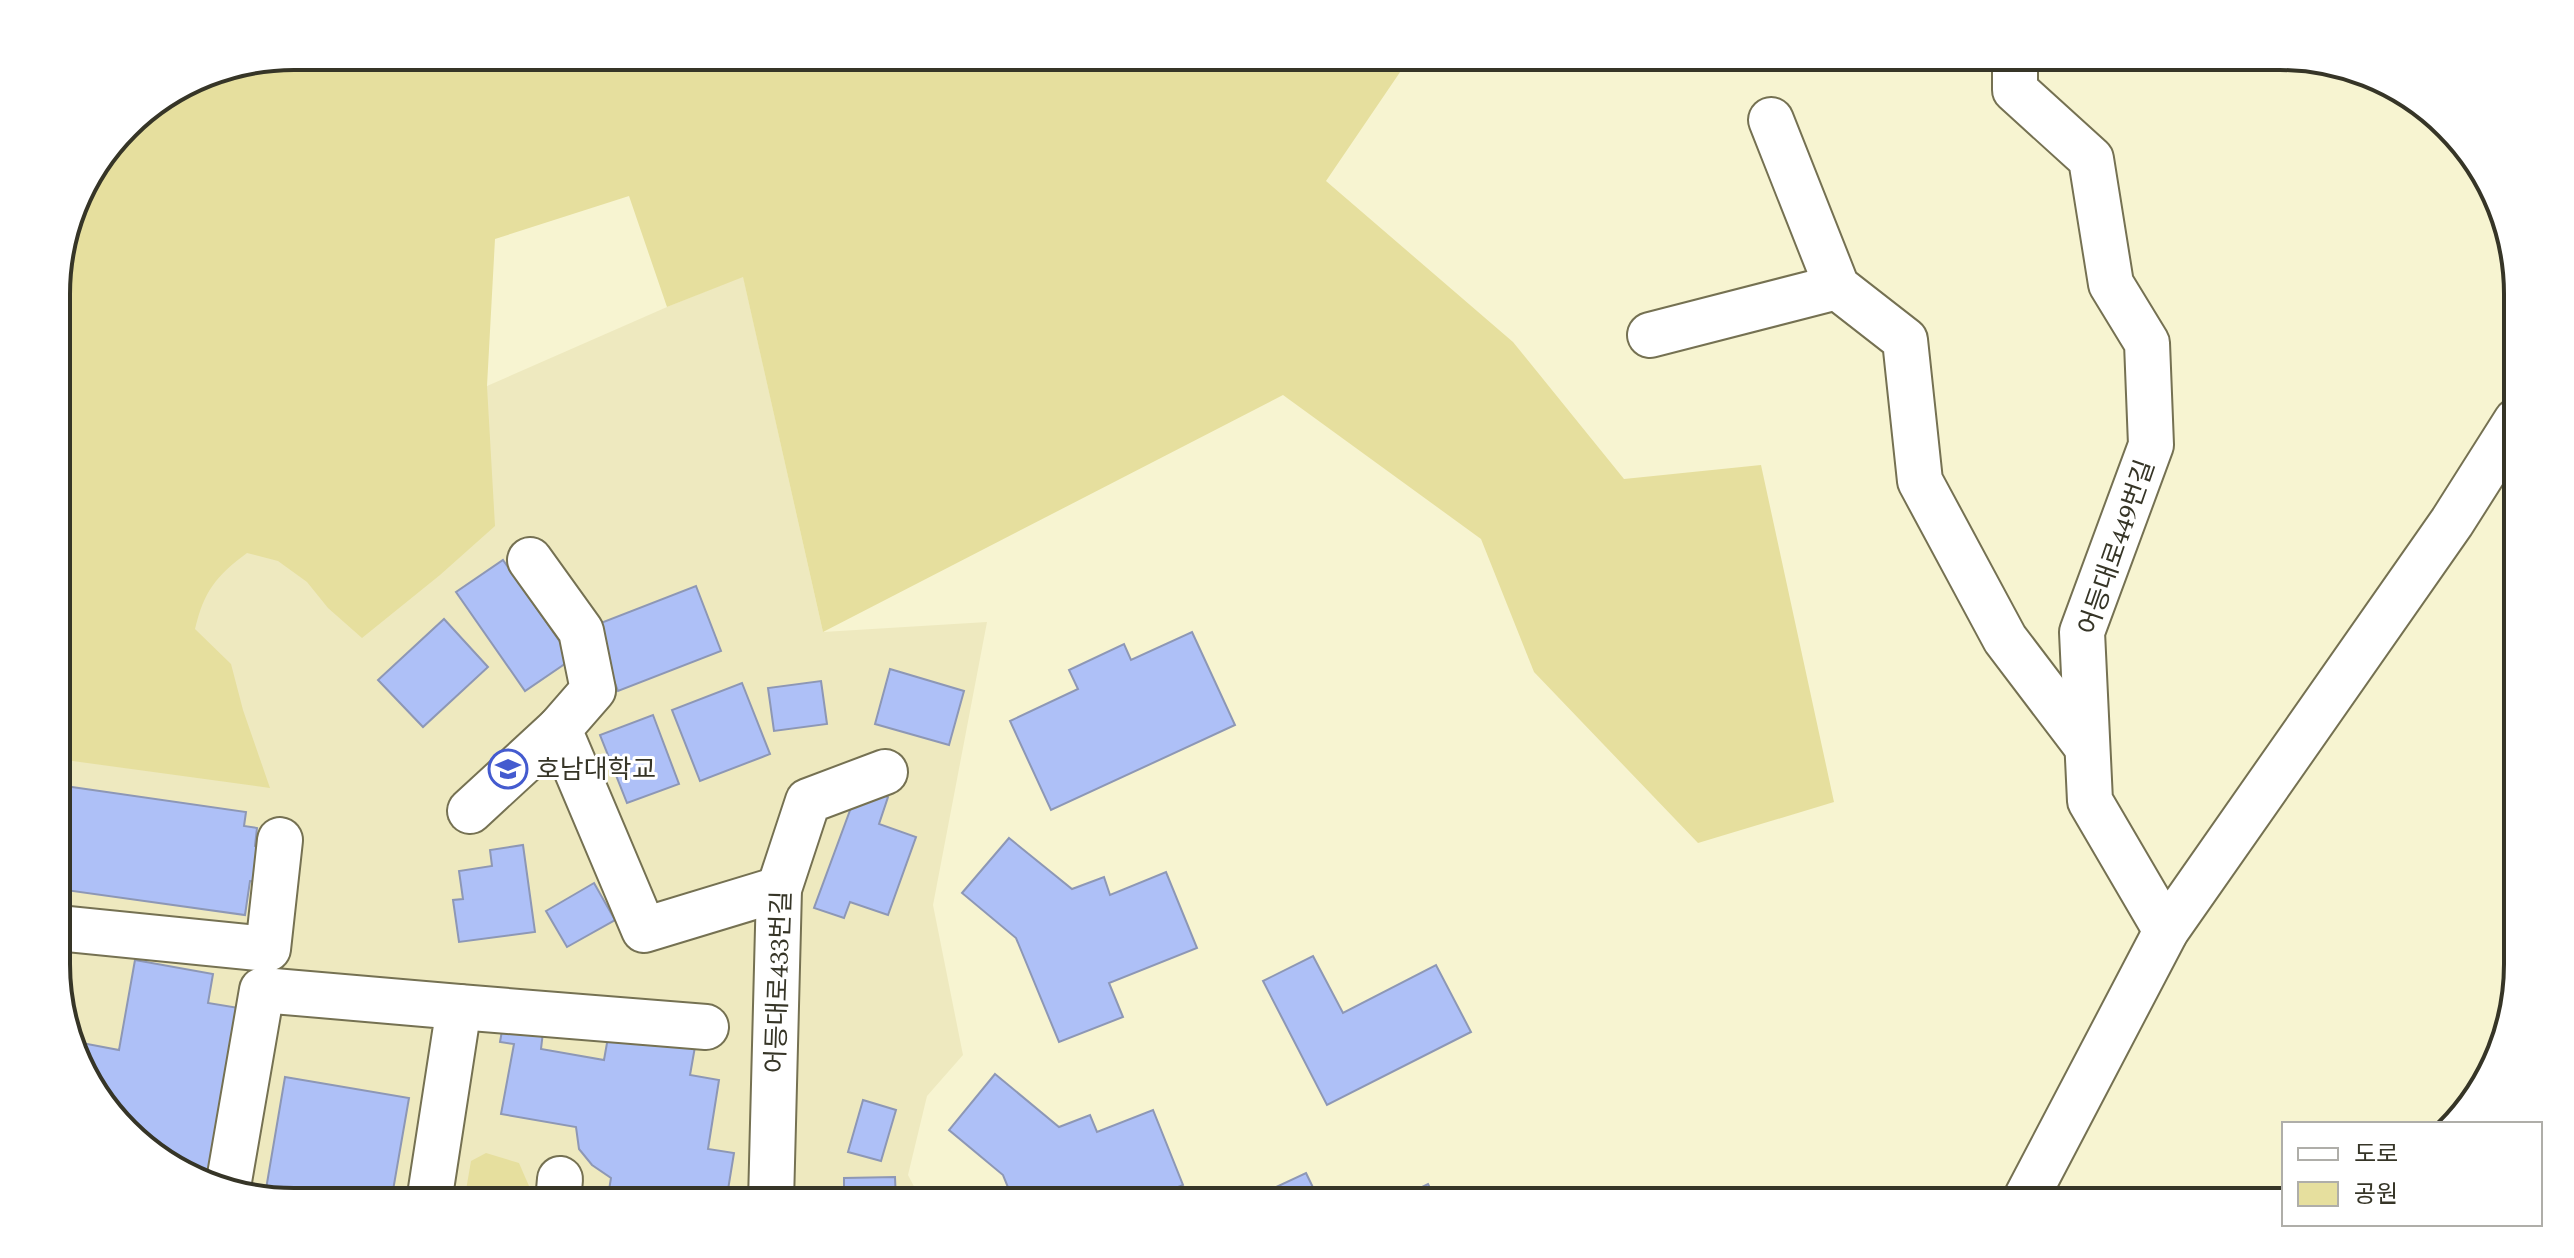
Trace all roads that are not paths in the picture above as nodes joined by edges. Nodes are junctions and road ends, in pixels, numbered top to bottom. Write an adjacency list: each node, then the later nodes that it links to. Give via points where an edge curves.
1 (2015, 70): 8 (street, 어등대로449번길, via 2015,90 2091,159 2111,284 2147,343 2151,445 2082,632)
2 (1771, 120): 3 (street)
3 (1837, 287): 4 (street); 8 (street, via 1905,340 1920,481 2005,639)
4 (1650, 335)
5 (2504, 440): 14 (street)
6 (530, 560): 7 (street, via 581,631 593,690)
7 (559, 729): 10 (street); 12 (street, via 644,930)
8 (2087, 747): 14 (street, 어등대로449번길, via 2090,801)
9 (885, 772): 12 (street, 어등대로433번길, via 808,801)
10 (470, 811)
11 (280, 840): 15 (street)
12 (779, 889): 20 (street, 어등대로433번길)
13 (70, 930): 15 (street)
14 (2166, 931): 21 (street)
15 (265, 970): 16 (street); 18 (street)
16 (459, 1007): 17 (street); 19 (street)
17 (706, 1027)
18 (230, 1178)
19 (431, 1188)
20 (771, 1188)
21 (2031, 1188)

